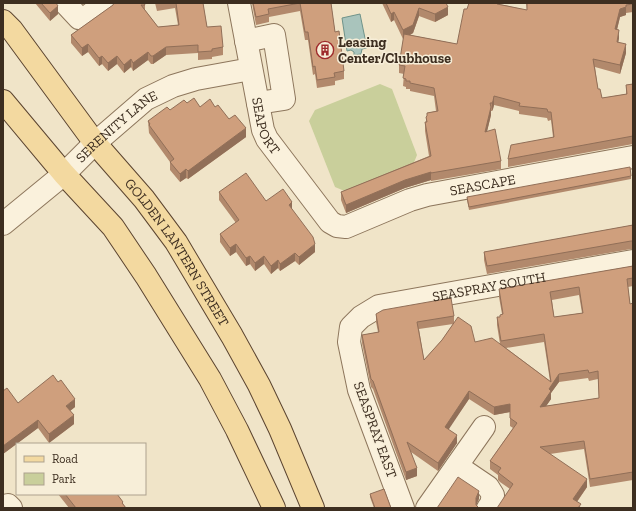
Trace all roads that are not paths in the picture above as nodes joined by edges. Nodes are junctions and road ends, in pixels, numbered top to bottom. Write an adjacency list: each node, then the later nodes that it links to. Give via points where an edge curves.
1 (65, 3): 2 (street, via 79,18 88,16)
2 (105, 3)
3 (239, 3): 5 (street, SEAPORT)
4 (3, 21): 9 (main road, GOLDEN LANTERN STREET)
5 (246, 40): 6 (street, SEAPORT); 8 (street, via 274,35 284,98)
6 (252, 69): 8 (street, SEAPORT); 9 (street, SERENITY LANE, via 172,86 146,99)
7 (3, 101): 11 (main road)
8 (258, 103): 13 (street, SEAPORT, via 267,139 330,222)
9 (96, 143): 11 (street, SERENITY LANE); 19 (main road, GOLDEN LANTERN STREET, via 144,199 176,242 232,336 280,429)
10 (633, 157): 13 (street, SEASCAPE, via 427,195 346,227)
11 (64, 174): 12 (street, SERENITY LANE); 18 (main road, via 113,227 179,328 237,430)
12 (3, 224)
13 (337, 226)
14 (633, 261): 15 (street, SEASPRAY SOUTH, via 379,306)
15 (351, 327): 20 (street, SEASPRAY EAST, via 349,342 359,390)
16 (484, 427): 17 (street)
17 (457, 466): 21 (street); 22 (street, via 488,487 493,495)
18 (274, 508)
19 (313, 508)
20 (403, 508)
21 (427, 508)
22 (488, 508)

